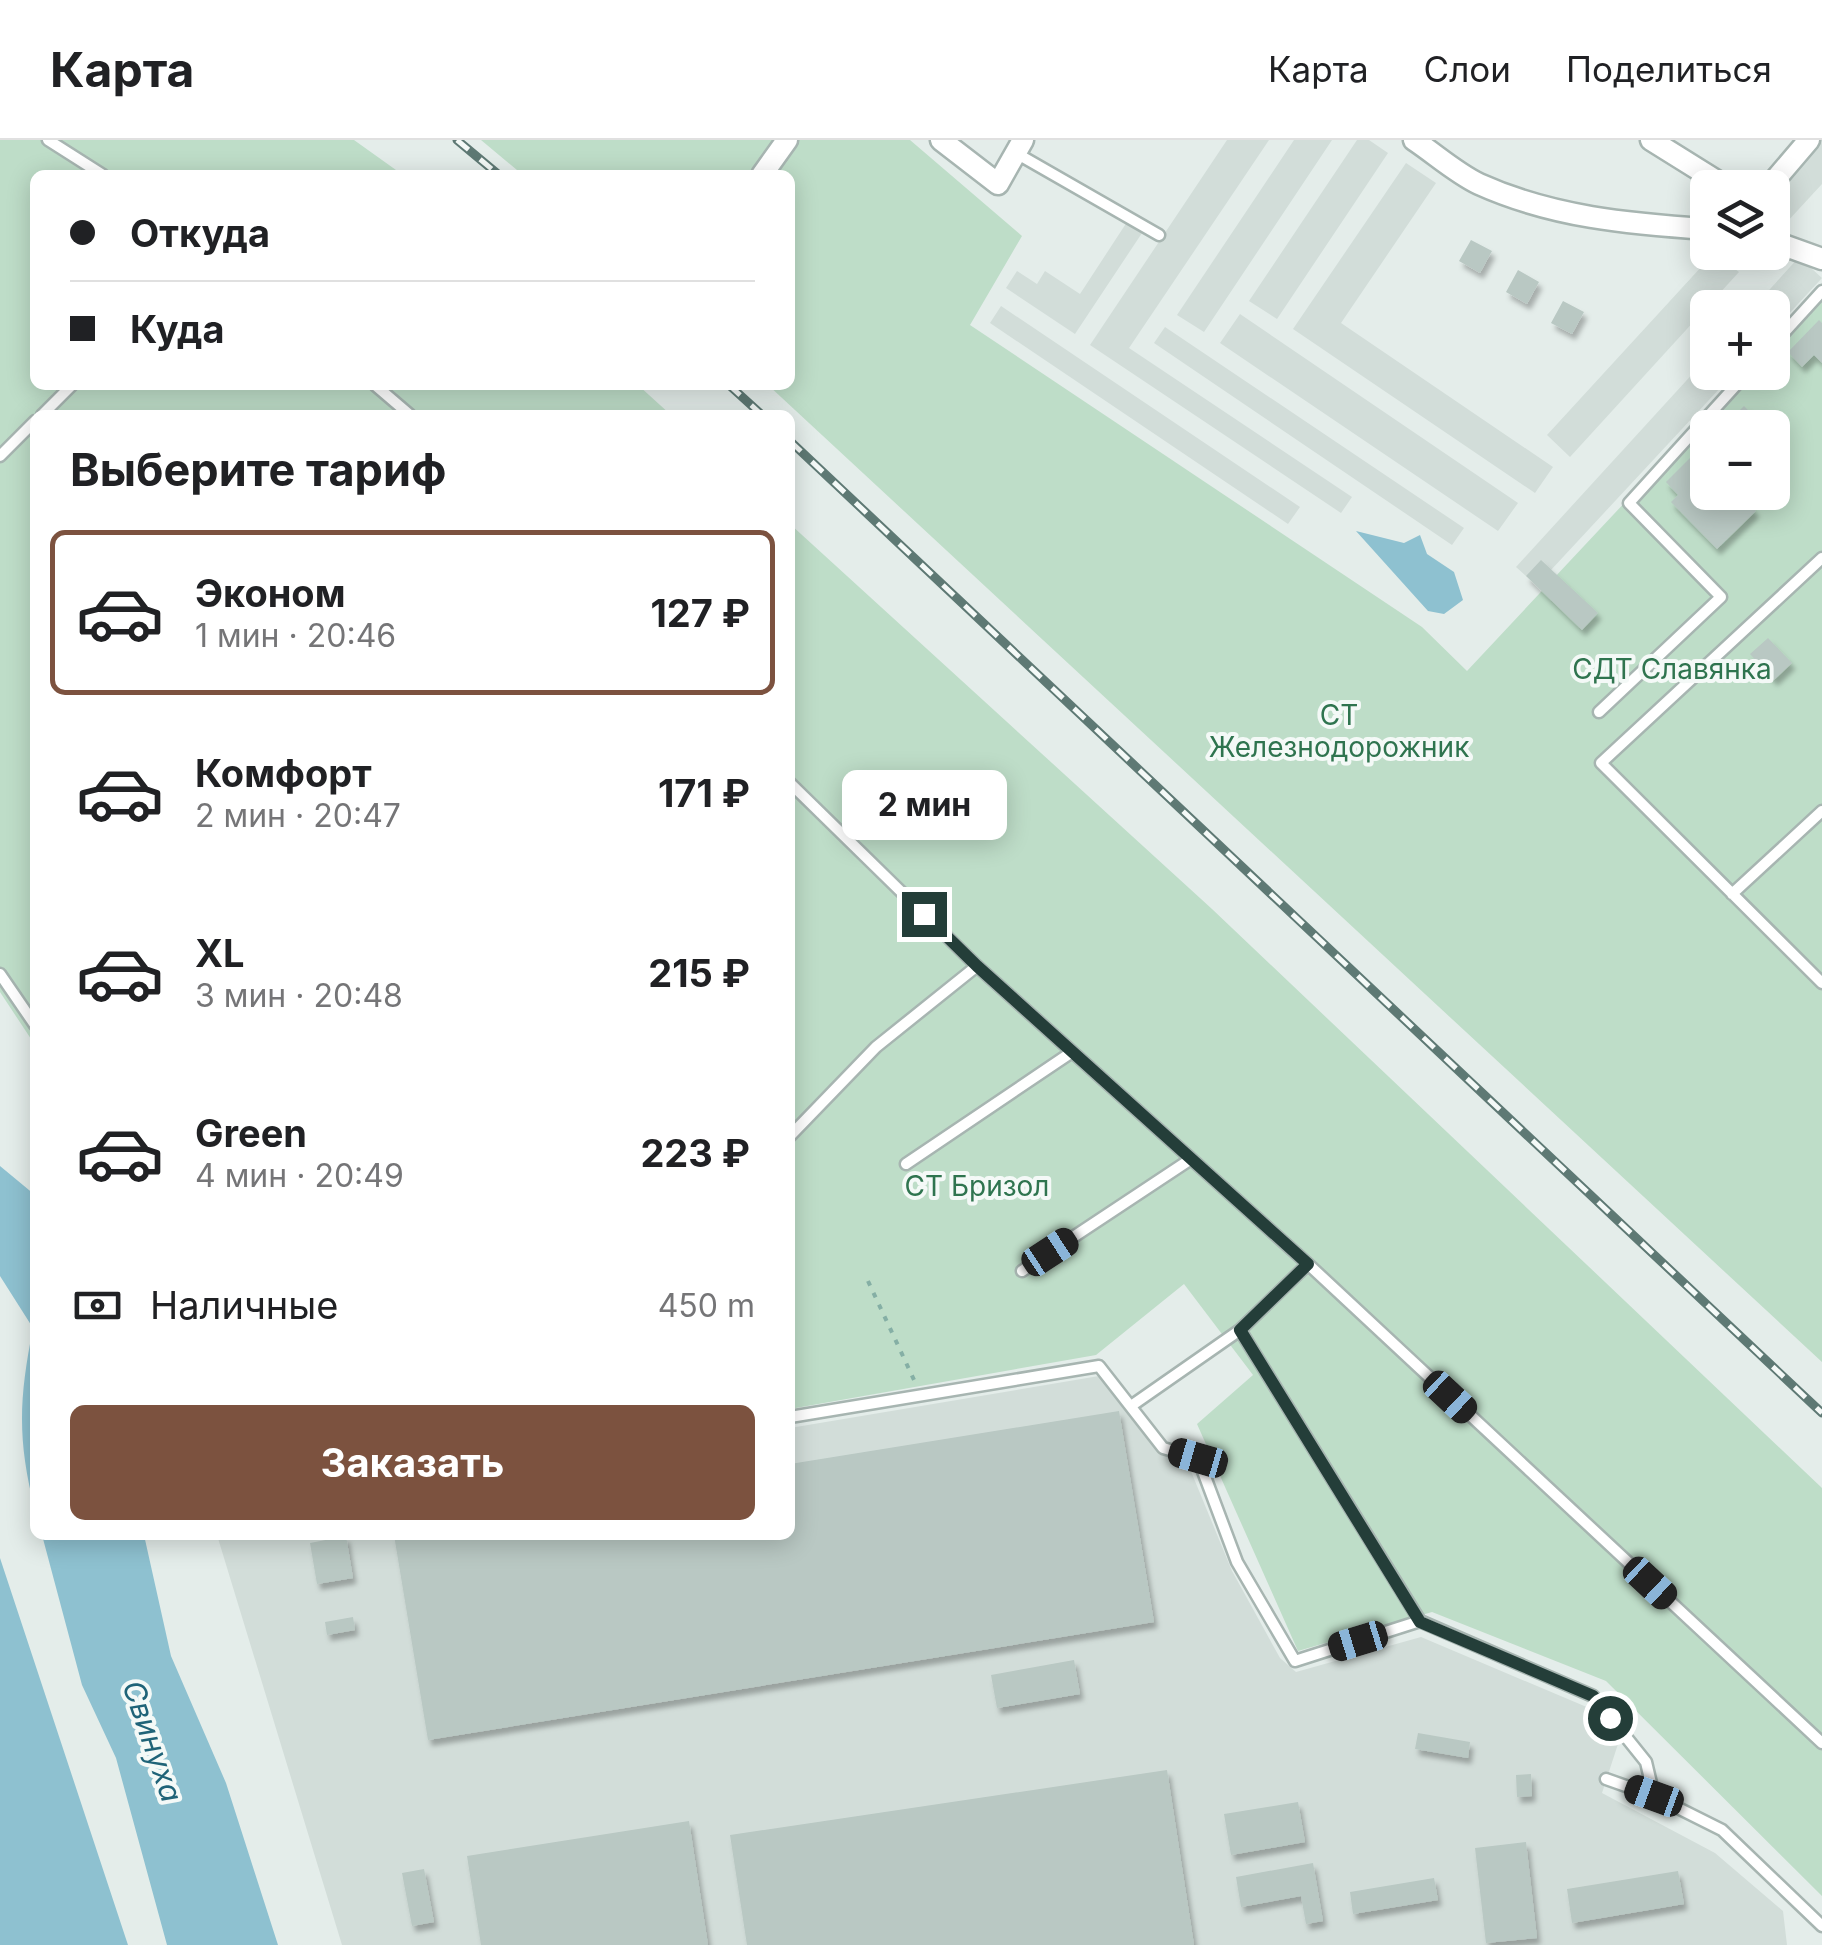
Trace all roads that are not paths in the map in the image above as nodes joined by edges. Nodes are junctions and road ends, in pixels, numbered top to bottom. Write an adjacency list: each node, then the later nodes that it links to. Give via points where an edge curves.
1 (48, 140): 8 (lane)
2 (787, 140): 9 (street)
3 (941, 140): 7 (street, via 998,184)
4 (1414, 140): 12 (street, via 1476,183 1542,206 1617,223)
5 (1651, 140): 10 (street)
6 (1809, 140): 11 (street)
7 (1019, 146): 13 (lane)
8 (95, 170)
9 (766, 170)
10 (1699, 170)
11 (1783, 170)
12 (1690, 228)
13 (1159, 235)
14 (1790, 248): 15 (street)
15 (1822, 260)
16 (1822, 291): 17 (lane)
17 (1790, 326)
18 (67, 390): 21 (lane)
19 (381, 390): 22 (lane)
20 (1732, 390): 26 (lane, via 1629,503 1721,597)
21 (47, 410)
22 (404, 410)
23 (30, 427): 24 (lane)
24 (0, 456)
25 (1822, 558): 29 (lane, via 1601,762)
26 (1599, 712)
27 (795, 788): 30 (lane)
28 (1822, 811): 29 (lane)
29 (1732, 894): 32 (lane)
30 (977, 966): 34 (lane); 35 (lane, via 876,1047)
31 (0, 974): 33 (lane)
32 (1822, 983)
33 (30, 1018)
34 (1072, 1052): 36 (lane); 37 (lane)
35 (795, 1131)
36 (1191, 1159): 38 (lane); 39 (lane)
37 (906, 1164)
38 (1308, 1264): 40 (lane); 44 (lane)
39 (1022, 1270)
40 (1240, 1330): 41 (lane); 43 (lane)
41 (1131, 1406): 42 (lane, via 1098,1366); 43 (lane, via 1163,1448 1198,1458 1237,1562 1296,1661)
42 (795, 1416)
43 (1420, 1622): 46 (lane, via 1593,1696 1646,1762)
44 (1822, 1742)
45 (1606, 1779): 46 (lane)
46 (1654, 1796): 47 (lane, via 1722,1830)
47 (1822, 1926)

